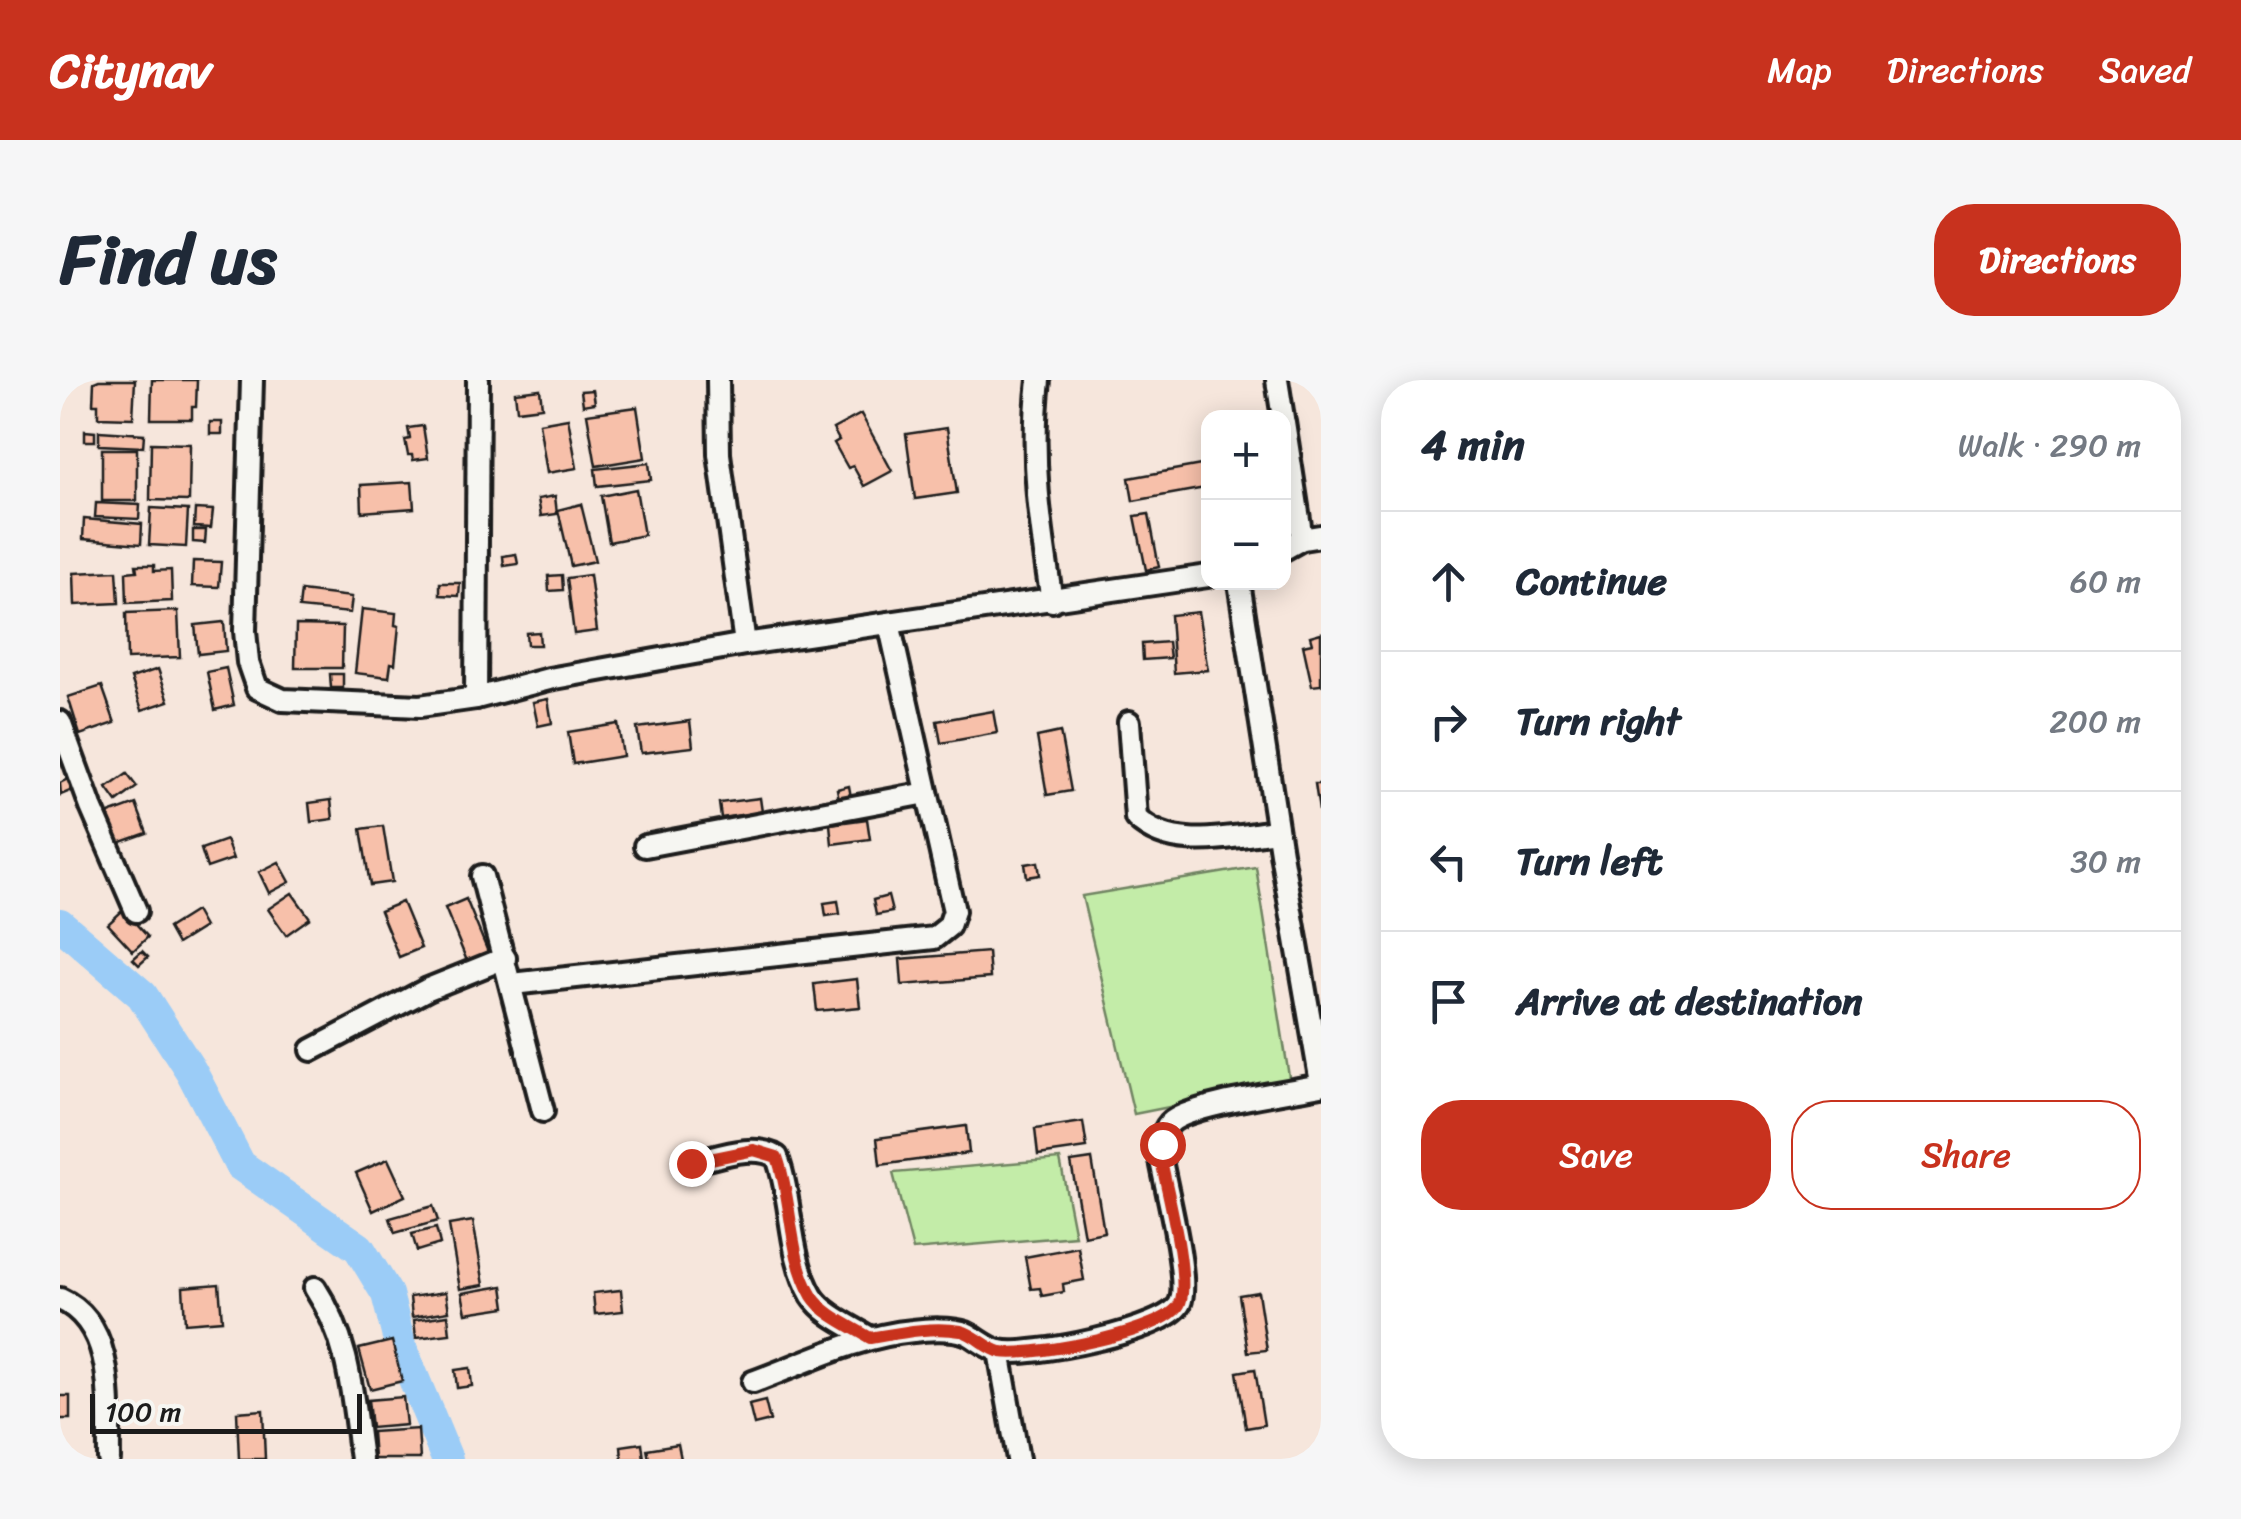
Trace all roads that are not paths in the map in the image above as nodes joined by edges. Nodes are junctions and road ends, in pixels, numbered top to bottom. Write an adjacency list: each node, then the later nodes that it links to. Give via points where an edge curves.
1 (252, 380): 14 (street, via 245,631 258,688 283,700 420,706)
2 (478, 380): 14 (street)
3 (718, 380): 13 (street, via 719,454)
4 (1039, 380): 11 (street, via 1036,497)
5 (1277, 380): 6 (street)
6 (1282, 410)
7 (1291, 471): 8 (street)
8 (1302, 542)
9 (1201, 577): 11 (street)
10 (1240, 590): 18 (street)
11 (1052, 600): 12 (street)
12 (888, 623): 13 (street); 17 (street)
13 (745, 644): 14 (street)
14 (476, 698)
15 (60, 722): 21 (street)
16 (1129, 722): 18 (street, via 1136,818 1151,832 1197,839)
17 (928, 792): 19 (street); 23 (street, via 954,910 950,926 934,938)
18 (1277, 831): 25 (street)
19 (644, 846)
20 (482, 876): 22 (street)
21 (136, 911)
22 (505, 958): 23 (street); 24 (street, via 428,988)
23 (512, 984): 26 (street)
24 (312, 1050)
25 (1321, 1084): 31 (street, via 1188,1112 1168,1125 1161,1160 1184,1284 1180,1306 1164,1320 1079,1344)
26 (543, 1111)
27 (691, 1163): 30 (street, via 754,1150 777,1157 812,1296)
28 (315, 1288): 34 (street, via 334,1317 346,1358)
29 (60, 1299): 33 (street, via 75,1306 107,1364)
30 (870, 1338): 31 (street, via 916,1330 963,1332); 32 (street)
31 (999, 1352): 35 (street)
32 (753, 1382)
33 (109, 1459)
34 (360, 1459)
35 (1018, 1459)

